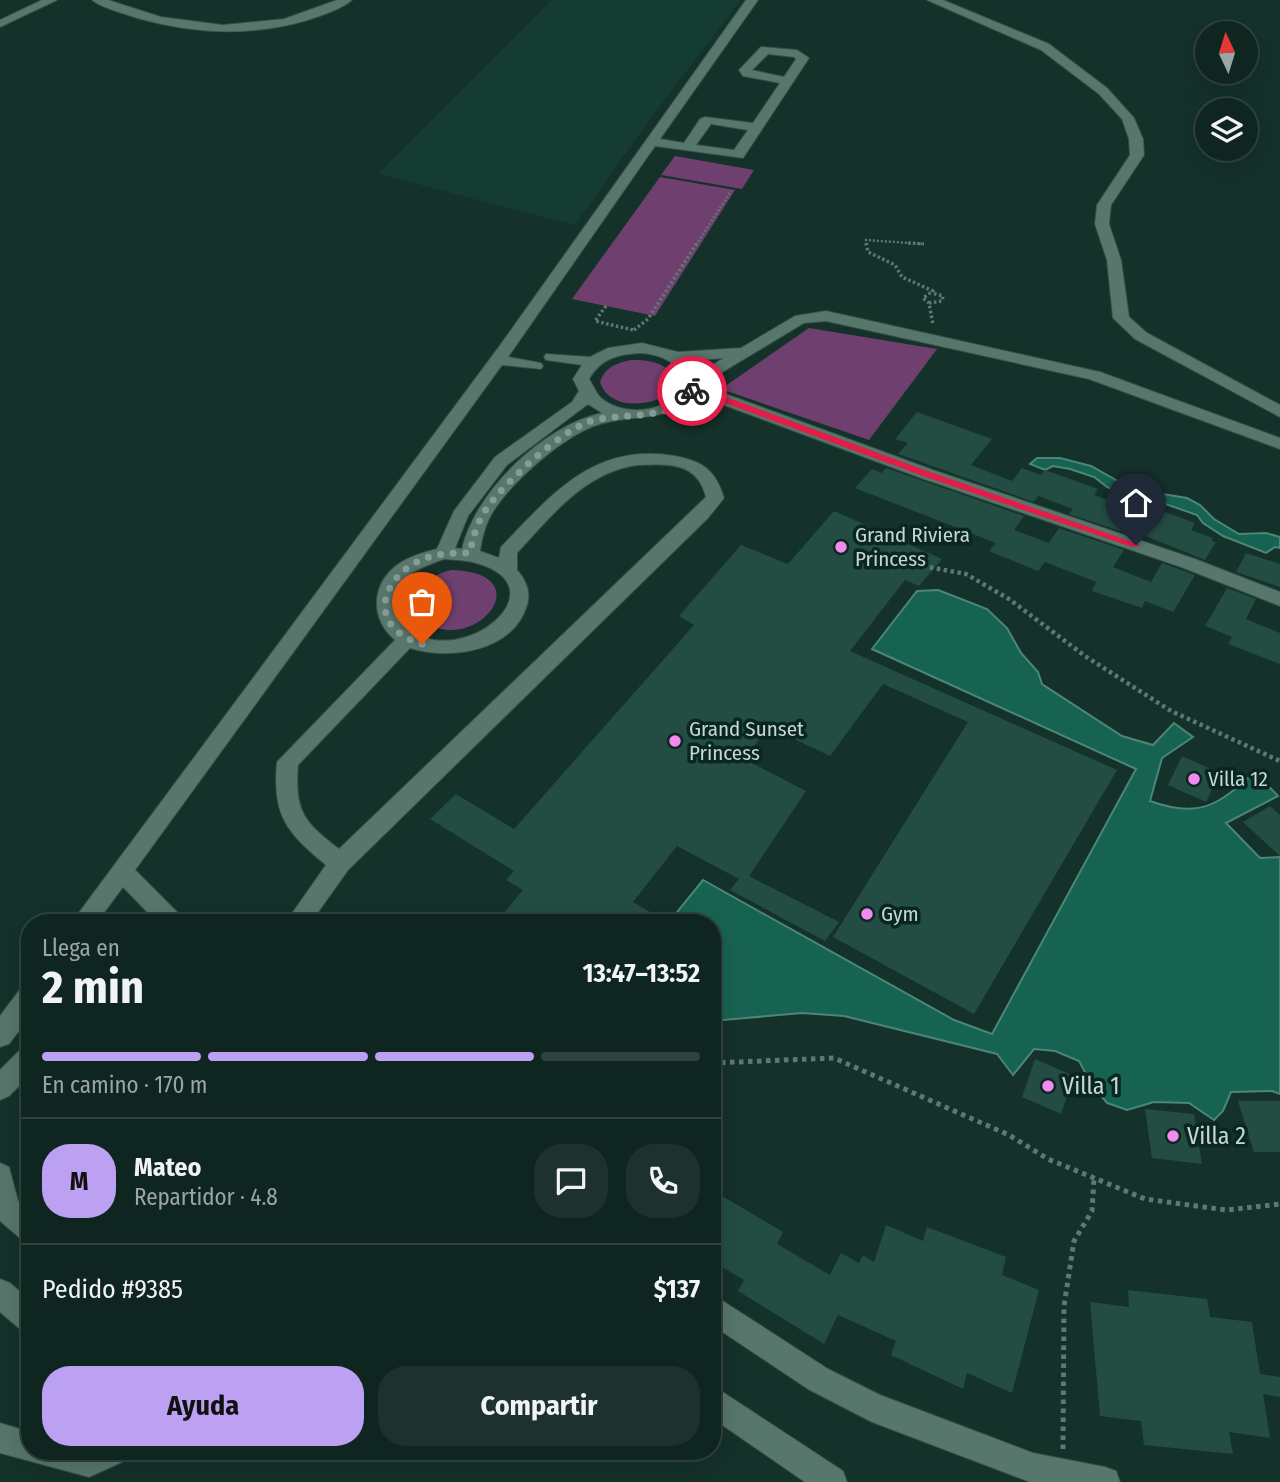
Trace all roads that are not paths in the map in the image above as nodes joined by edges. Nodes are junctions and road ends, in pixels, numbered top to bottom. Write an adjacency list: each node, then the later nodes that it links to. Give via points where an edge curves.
1 (51, 0): 6 (street)
2 (98, 0): 3 (street, via 166,24 205,30 293,22)
3 (346, 0)
4 (752, 0): 10 (street)
5 (933, 0): 19 (street, via 1045,47 1103,91 1129,118 1137,155 1104,205 1102,224 1114,260 1121,318 1141,335)
6 (0, 24)
7 (788, 81): 8 (street)
8 (756, 127): 9 (street); 9 (street, via 738,155)
9 (719, 137): 11 (street); 11 (street, via 710,120)
10 (652, 142): 11 (street); 13 (street)
11 (687, 148)
12 (743, 351): 14 (street); 17 (street); 21 (street, via 800,318 826,316 1094,375)
13 (503, 353): 15 (street); 28 (street)
14 (677, 357): 16 (street, via 633,348); 17 (street, via 691,369)
15 (544, 362): 16 (street); 18 (street)
16 (593, 362): 18 (street, via 588,365)
17 (694, 385): 20 (street, via 677,406 658,413); 25 (street, via 927,474)
18 (583, 387): 20 (street, via 601,407); 22 (street, via 579,405 501,461 460,515)
19 (1280, 412)
20 (627, 414): 23 (street, via 588,422 561,438 504,487 480,520)
21 (1280, 444)
22 (444, 553): 23 (street); 26 (street, via 422,559 389,584 383,606 389,622)
23 (470, 553): 24 (street)
24 (508, 569): 26 (street, via 519,585 520,602 513,618 498,632 465,646 441,648); 27 (street, via 508,551 600,468 627,461 678,461 702,471 711,481 715,498 702,514)
25 (1280, 599)
26 (408, 638): 27 (street, via 288,762 287,807 298,829)
27 (340, 863): 31 (street)
28 (121, 871): 29 (street); 30 (street)
29 (90, 914)
30 (164, 914)
31 (304, 914)
32 (21, 1006): 33 (street)
33 (3, 1026)
34 (21, 1066): 35 (street)
35 (0, 1088)
36 (0, 1176): 37 (street)
37 (3, 1210): 38 (street)
38 (21, 1221)
39 (0, 1293): 40 (street)
40 (21, 1311)
41 (721, 1314): 44 (street, via 818,1379 872,1407 1033,1468)
42 (721, 1406): 43 (street)
43 (832, 1482)
44 (1105, 1482)

